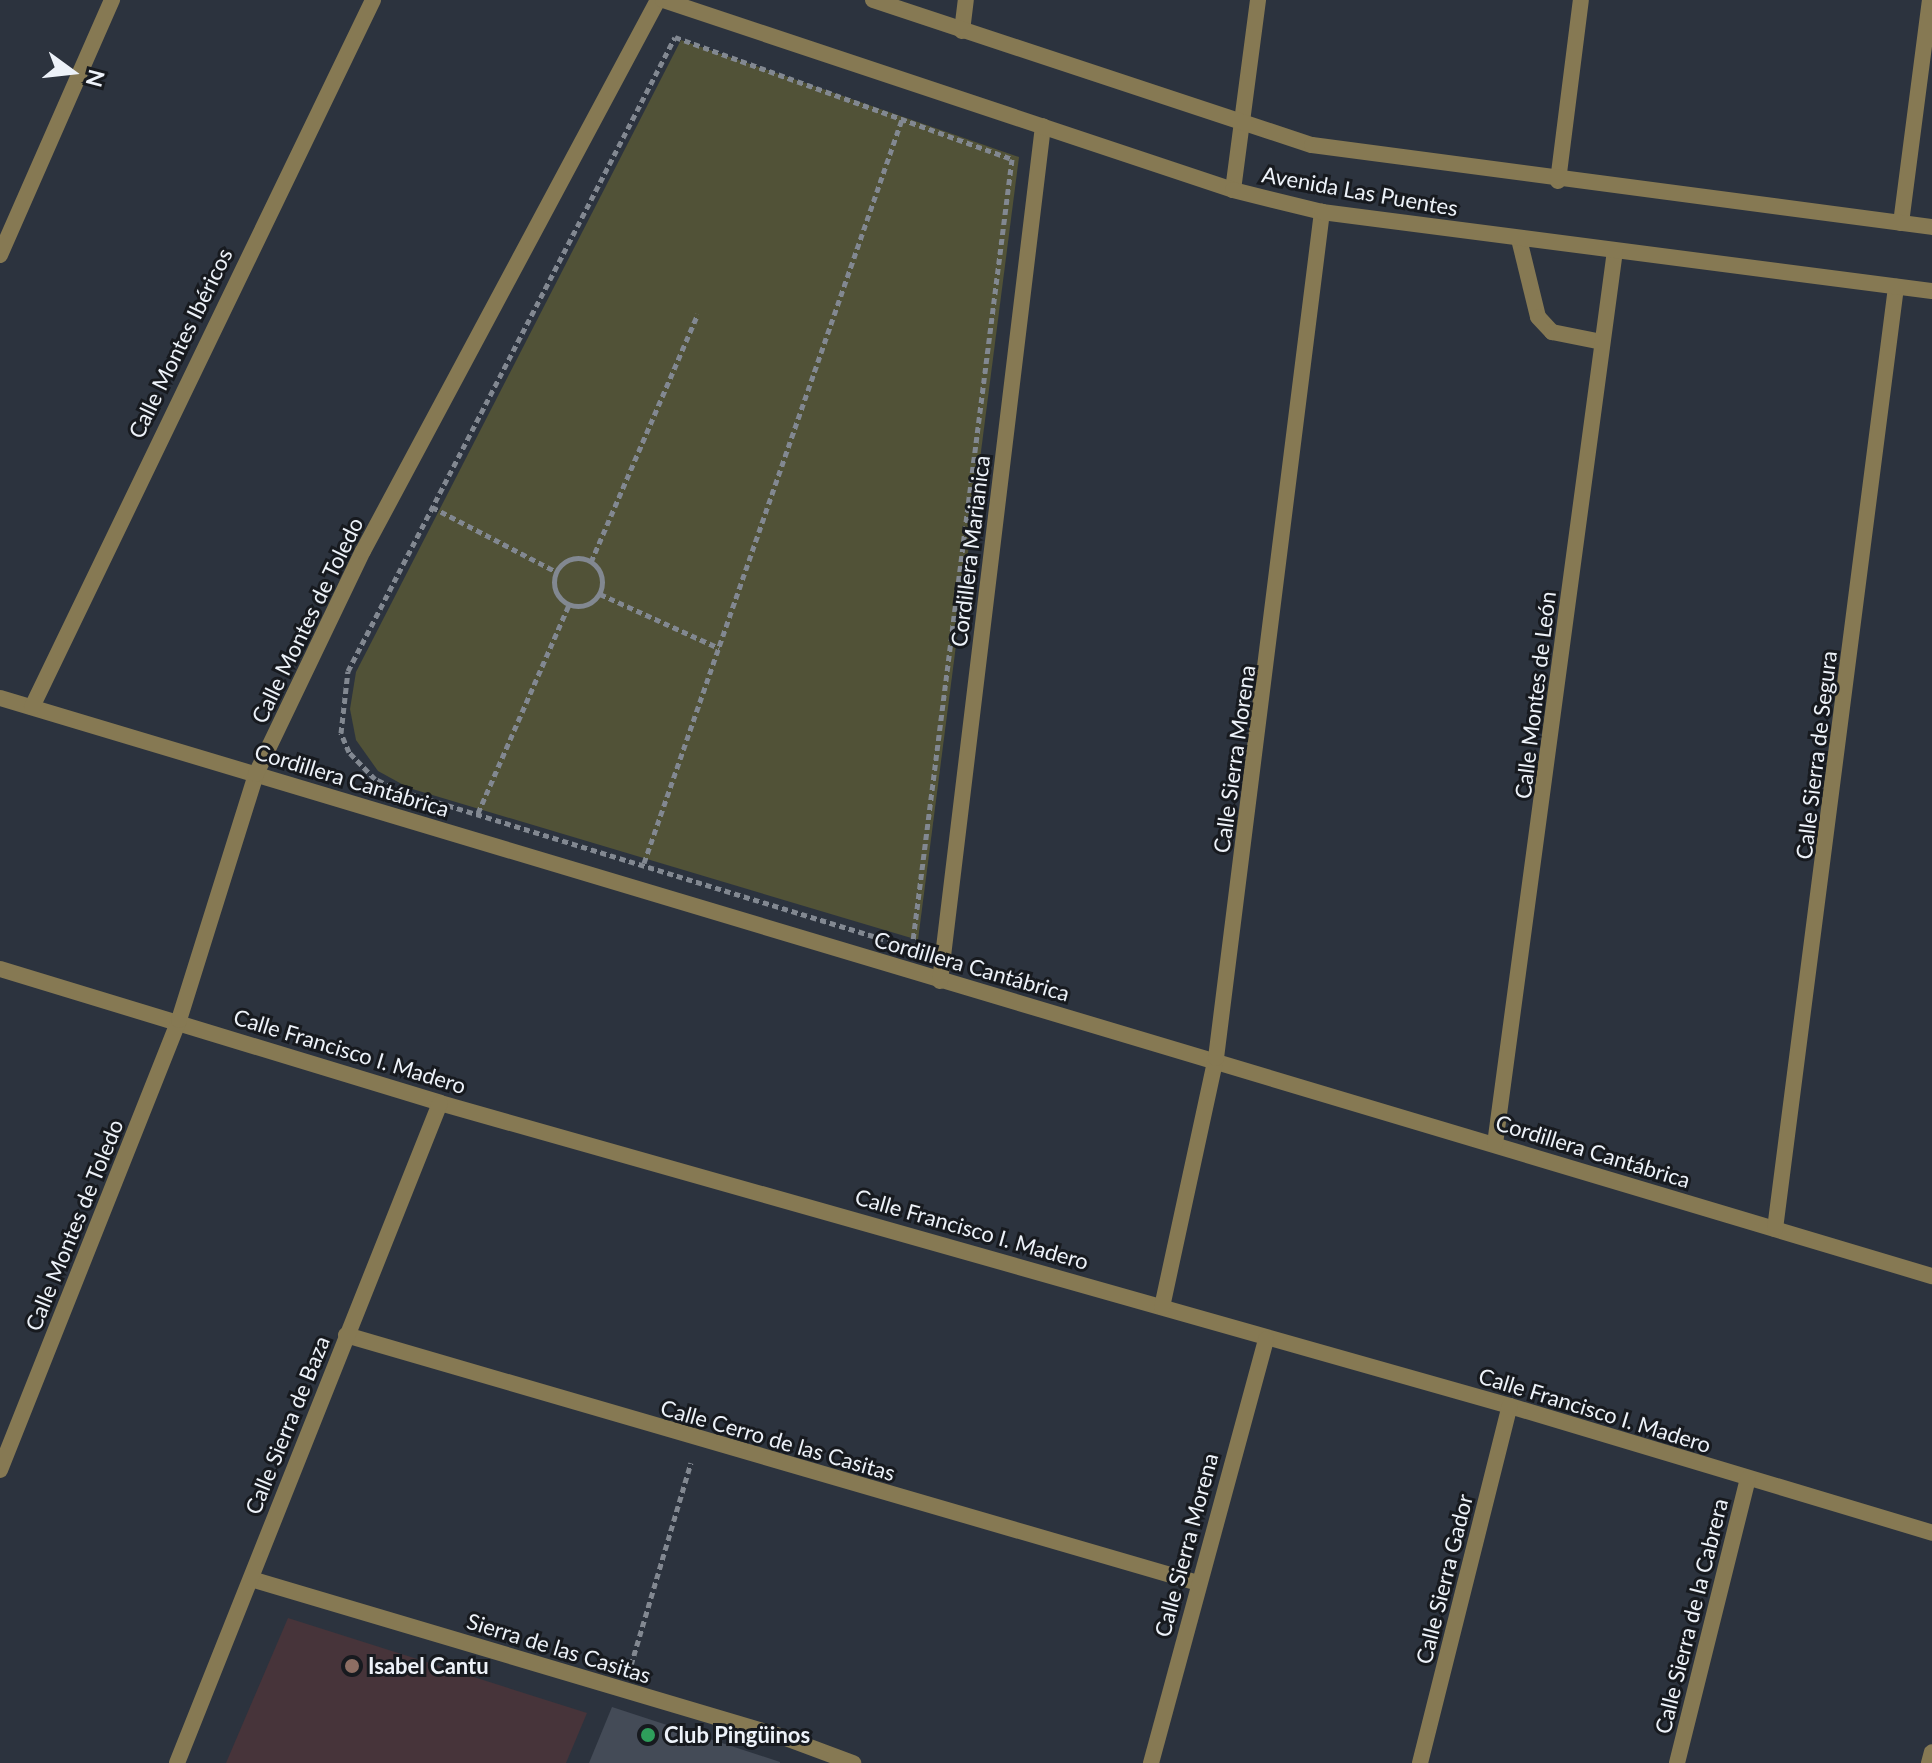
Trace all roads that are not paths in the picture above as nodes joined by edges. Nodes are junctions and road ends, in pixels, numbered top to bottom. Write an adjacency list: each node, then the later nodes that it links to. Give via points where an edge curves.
1 (112, 0): 19 (street)
2 (373, 0): 24 (street, Calle Montes Ibéricos)
3 (661, 0): 10 (street, Avenida Las Puentes); 25 (street, Calle Montes de Toledo, via 363,551)
4 (873, 0): 9 (street, Avenida Las Puentes)
5 (966, 0): 9 (street)
6 (1258, 0): 11 (street)
7 (1581, 0): 12 (street)
8 (1930, 0): 15 (street)
9 (962, 31): 11 (street, Avenida Las Puentes)
10 (1043, 126): 13 (street, Avenida Las Puentes); 27 (street, Cordillera Marianica)
11 (1243, 126): 12 (street, Avenida Las Puentes, via 1361,154); 13 (street)
12 (1558, 181): 15 (street, Avenida Las Puentes)
13 (1233, 190): 14 (street, Avenida Las Puentes)
14 (1322, 212): 17 (street, Avenida Las Puentes); 29 (street, Calle Sierra Morena)
15 (1901, 223): 16 (street, Avenida Las Puentes)
16 (1932, 227)
17 (1519, 239): 18 (street, Avenida Las Puentes); 22 (street, via 1538,317 1552,332)
18 (1615, 251): 20 (street, Avenida Las Puentes); 22 (street, Calle Montes de León)
19 (0, 255)
20 (1896, 287): 21 (street, Avenida Las Puentes); 32 (street, Calle Sierra de Segura)
21 (1932, 291)
22 (1602, 342): 31 (street, Calle Montes de León)
23 (0, 698): 24 (street, Cordillera Cantábrica)
24 (32, 707): 25 (street, Cordillera Cantábrica)
25 (256, 774): 27 (street, Cordillera Cantábrica); 28 (street, Calle Montes de Toledo)
26 (0, 969): 28 (street, Calle Francisco I. Madero)
27 (940, 981): 29 (street, Cordillera Cantábrica)
28 (179, 1020): 30 (street, Calle Francisco I. Madero); 38 (street, Calle Montes de Toledo)
29 (1216, 1058): 31 (street, Cordillera Cantábrica); 34 (street, Calle Sierra Morena)
30 (440, 1103): 34 (street, Calle Francisco I. Madero); 35 (street, Calle Sierra de Baza)
31 (1495, 1144): 32 (street, Cordillera Cantábrica)
32 (1775, 1229): 33 (street, Cordillera Cantábrica)
33 (1932, 1276)
34 (1162, 1307): 36 (street, Calle Francisco I. Madero)
35 (346, 1335): 41 (street, Calle Sierra de Baza); 42 (street, Calle Cerro de las Casitas)
36 (1266, 1339): 37 (street, Calle Francisco I. Madero); 42 (street, Calle Sierra Morena)
37 (1510, 1406): 39 (street, Calle Francisco I. Madero); 47 (street, Calle Sierra Gador)
38 (0, 1470)
39 (1748, 1479): 40 (street, Calle Francisco I. Madero); 48 (street, Calle Sierra de la Cabrera)
40 (1932, 1533)
41 (251, 1579): 44 (street, Calle Sierra de Baza); 45 (street, Sierra de las Casitas)
42 (1198, 1583): 46 (street, Calle Sierra Morena)
43 (1932, 1752): 49 (street)
44 (177, 1763)
45 (853, 1763)
46 (1151, 1763)
47 (1420, 1763)
48 (1677, 1763)
49 (1929, 1763)

